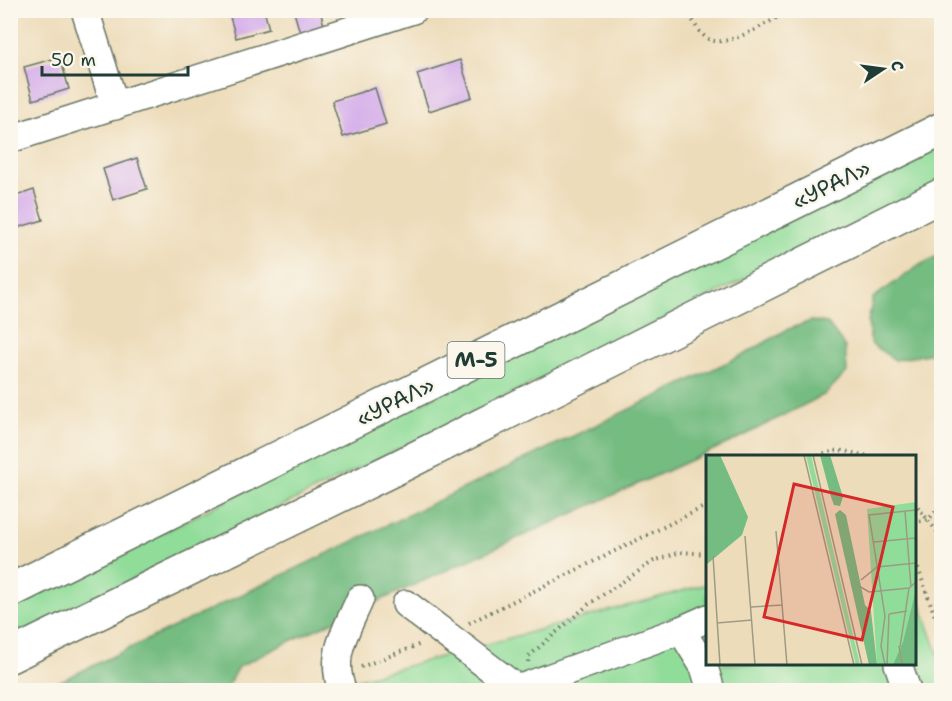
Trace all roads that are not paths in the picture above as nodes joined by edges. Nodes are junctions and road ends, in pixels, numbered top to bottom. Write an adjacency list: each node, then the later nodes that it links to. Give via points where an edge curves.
1 (84, 10): 3 (street)
2 (413, 10): 3 (street)
3 (115, 106): 5 (street)
4 (942, 129): 7 (main road, «УРАЛ» / М-5)
5 (10, 139)
6 (942, 195): 12 (main road, М-5)
7 (10, 591)
8 (360, 599): 14 (street, via 337,651)
9 (406, 604): 15 (street)
10 (706, 619): 11 (street)
11 (681, 630): 15 (street); 16 (street, via 704,667)
12 (10, 656)
13 (899, 665): 17 (street)
14 (340, 684)
15 (517, 690)
16 (711, 690)
17 (908, 690)

